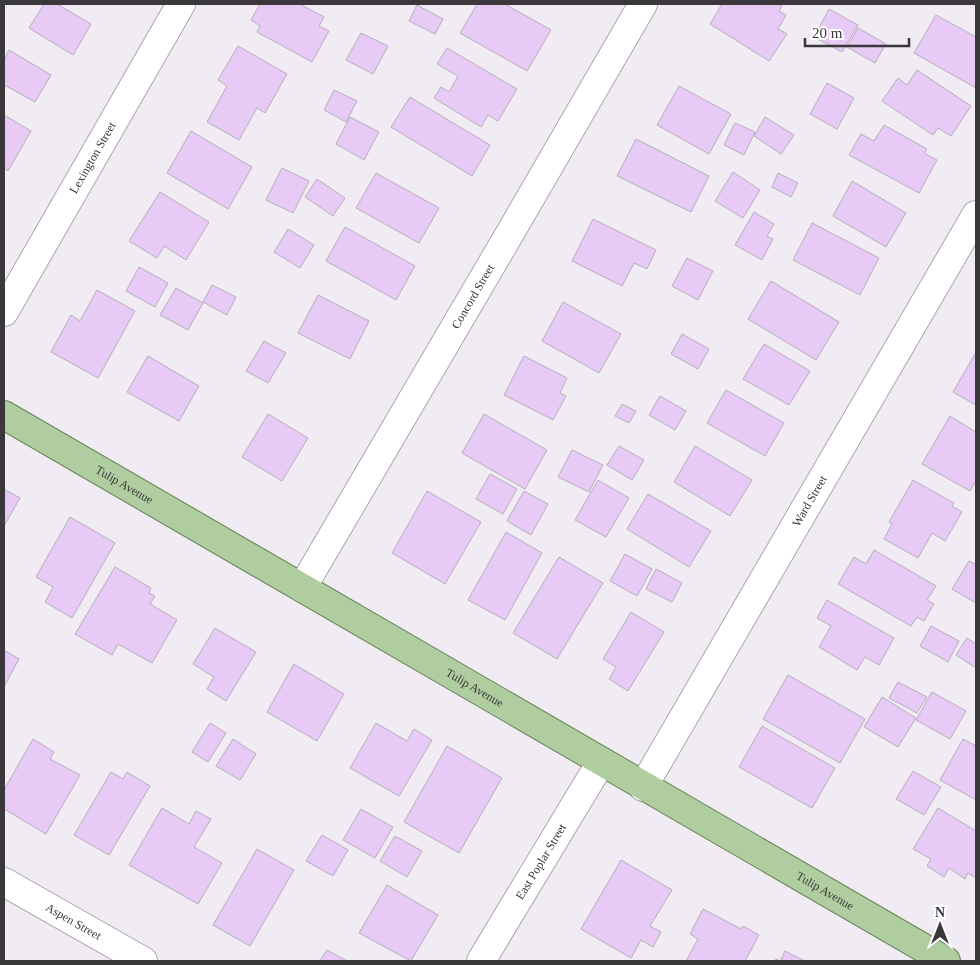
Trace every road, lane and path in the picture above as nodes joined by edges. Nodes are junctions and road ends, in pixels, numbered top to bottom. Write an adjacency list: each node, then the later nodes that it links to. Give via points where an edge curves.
1 (181, 4): 4 (street, Lexington Street)
2 (642, 4): 6 (street, Concord Street)
3 (976, 215): 8 (street, Ward Street)
4 (4, 312)
5 (4, 415): 6 (main road, Tulip Avenue)
6 (302, 588): 7 (main road, Tulip Avenue)
7 (601, 762): 8 (main road, Tulip Avenue); 11 (street, East Poplar Street)
8 (643, 787): 12 (main road, Tulip Avenue)
9 (4, 882): 10 (street, Aspen Street)
10 (143, 961)
11 (481, 961)
12 (946, 961)

